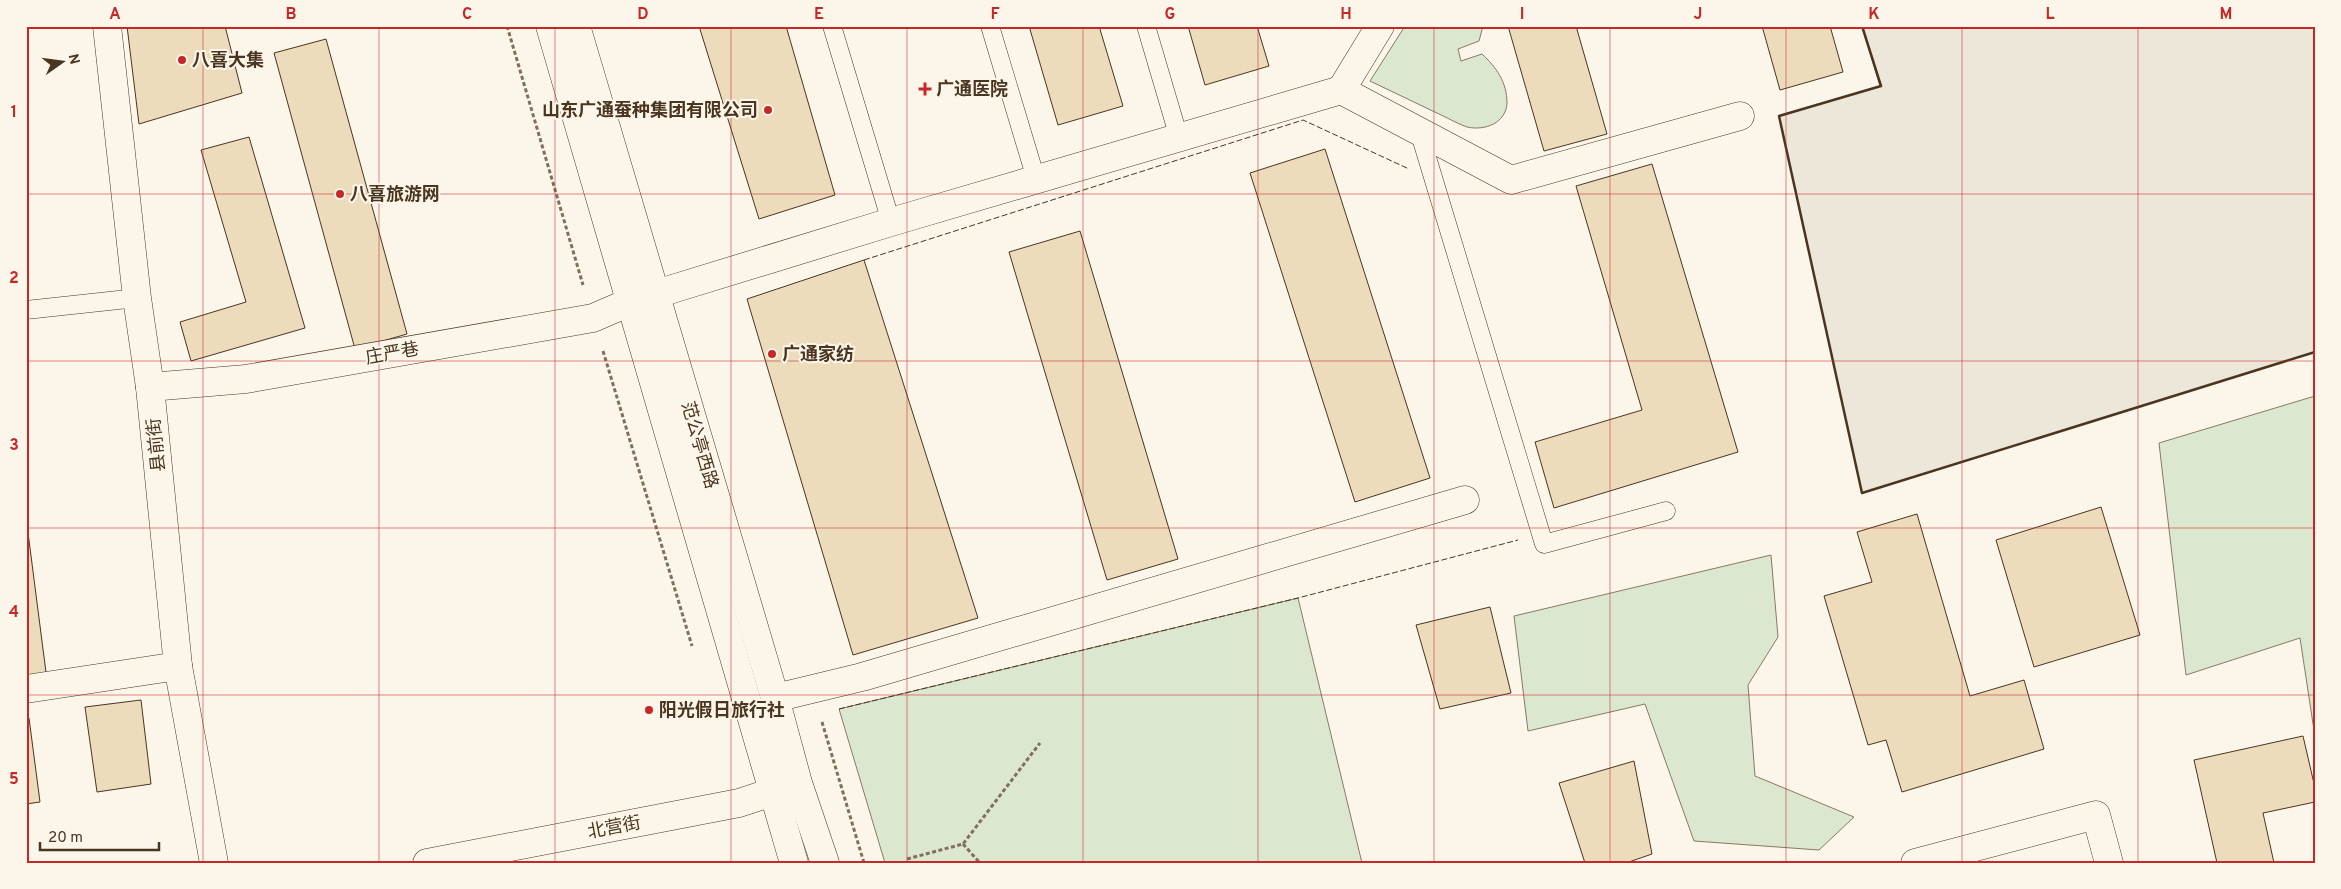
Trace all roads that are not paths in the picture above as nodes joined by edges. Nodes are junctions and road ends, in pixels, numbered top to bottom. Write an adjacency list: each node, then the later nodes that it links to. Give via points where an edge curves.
1 (107, 26): 15 (street, 县前街)
2 (550, 26): 16 (street, 范公亭西路)
3 (576, 26): 14 (street, 范公亭西路)
4 (832, 26): 13 (lane)
5 (990, 26): 12 (lane)
6 (1146, 26): 11 (lane)
7 (1380, 26): 8 (street)
8 (1341, 90): 10 (street); 11 (street, 庄严巷)
9 (1740, 116): 10 (street, via 1511,180)
10 (1418, 131): 20 (lane, via 1544,544)
11 (1178, 138): 12 (street, 庄严巷)
12 (1036, 180): 13 (street, 庄严巷)
13 (891, 222): 14 (street, 庄严巷)
14 (656, 294): 16 (street, 庄严巷); 23 (street, 范公亭西路)
15 (137, 298): 17 (lane); 18 (street, 县前街)
16 (630, 302): 18 (street, 庄严巷, via 593,318 246,379); 25 (street, 范公亭西路)
17 (26, 310)
18 (150, 387): 21 (street, 县前街)
19 (1464, 500): 23 (street, via 862,677)
20 (1666, 512)
21 (178, 666): 22 (street); 26 (street, 县前街)
22 (26, 689)
23 (775, 698): 24 (street, 范公亭西路)
24 (798, 783): 25 (street, 北营街); 29 (street, 范公亭西路)
25 (773, 792): 27 (street, 北营街, via 739,803); 28 (street, 范公亭西路)
26 (214, 863)
27 (427, 863)
28 (794, 863)
29 (825, 863)
30 (1915, 863): 31 (street, via 2096,815)
31 (2109, 863)

